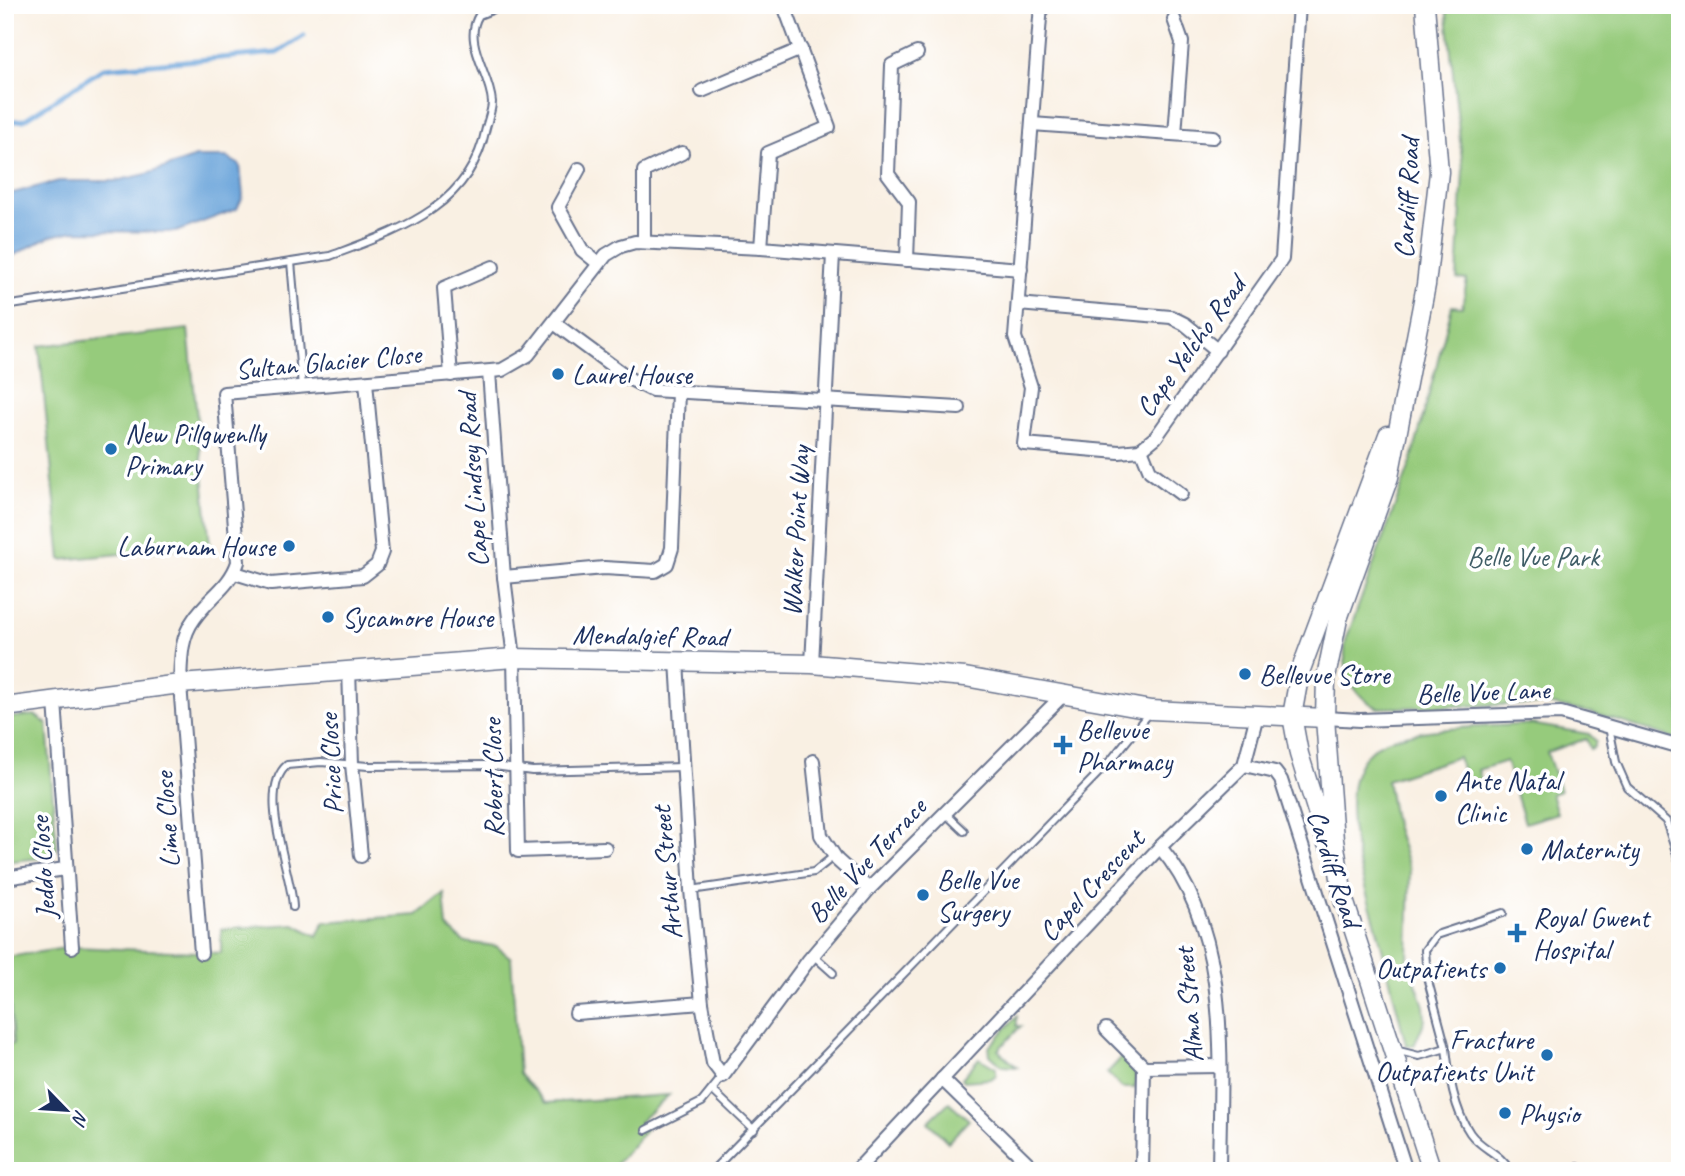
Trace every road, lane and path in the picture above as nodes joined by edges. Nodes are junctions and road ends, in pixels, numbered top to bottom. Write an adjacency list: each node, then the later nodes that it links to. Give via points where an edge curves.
1 (504, 5): 19 (lane, via 485,12 471,32 492,102 482,149 449,200 380,237 330,256)
2 (1041, 5): 10 (street, Cape Yelcho Road)
3 (1299, 5): 26 (street, Cape Yelcho Road, via 1282,259)
4 (1425, 5): 32 (main road, Cardiff Road, via 1439,172 1426,285)
5 (786, 11): 7 (street)
6 (1174, 19): 11 (street, via 1182,42)
7 (801, 49): 9 (street); 16 (street, via 829,127 768,153)
8 (917, 53): 18 (street, via 892,65 888,174 909,202)
9 (702, 91)
10 (1032, 124): 11 (street); 22 (street, Cape Yelcho Road)
11 (1175, 134): 12 (street)
12 (1213, 137)
13 (682, 153): 15 (street, via 644,171)
14 (579, 169): 20 (street, via 558,207 582,250)
15 (644, 242): 16 (street, Cape Lindsey Road); 20 (street, Cape Lindsey Road, via 621,246)
16 (761, 248): 17 (street, Cape Lindsey Road)
17 (833, 254): 18 (street, Cape Lindsey Road); 33 (street, Walker Point Way)
18 (907, 260): 22 (street, Cape Lindsey Road)
19 (291, 262): 24 (lane); 30 (lane)
20 (598, 263): 25 (street, Cape Lindsey Road)
21 (493, 267): 28 (street, Sultan Glacier Close, via 444,288)
22 (1021, 269): 23 (street, Cape Yelcho Road)
23 (1018, 304): 26 (street, via 1171,317); 35 (street, Cape Yelcho Road, via 1015,337 1031,387 1024,444 1119,452)
24 (5, 306)
25 (554, 323): 27 (street, Cape Lindsey Road, via 517,364); 31 (street, via 639,386)
26 (1218, 351): 35 (street, Cape Yelcho Road, via 1156,437)
27 (489, 372): 28 (street, Sultan Glacier Close); 38 (street, Cape Lindsey Road)
28 (451, 375): 29 (street, Sultan Glacier Close)
29 (366, 382): 30 (street, Sultan Glacier Close); 37 (street, via 382,552 377,565 363,576 271,584)
30 (302, 387): 37 (street, Sultan Glacier Close, via 224,393 240,552)
31 (678, 392): 33 (street); 38 (street, via 672,548 667,564 655,572 604,568)
32 (1404, 392): 49 (main road, Cardiff Road, via 1300,672); 50 (main road, Cardiff Road, via 1389,477 1338,620 1328,664)
33 (826, 401): 34 (street); 41 (street, Walker Point Way)
34 (959, 408)
35 (1141, 449): 36 (street, via 1150,471)
36 (1181, 494)
37 (235, 573): 43 (street, via 191,624 182,650)
38 (503, 577): 39 (street, Cape Lindsey Road)
39 (514, 658): 40 (main road, Mendalgief Road); 42 (main road, Mendalgief Road); 56 (street, Robert Close)
40 (677, 661): 41 (main road, Mendalgief Road); 57 (street, Arthur Street)
41 (812, 664): 44 (main road, Mendalgief Road, via 965,677)
42 (349, 669): 43 (main road, Mendalgief Road); 54 (street, Price Close)
43 (180, 684): 45 (main road, Mendalgief Road); 73 (street, Lime Close)
44 (1064, 694): 47 (main road, Mendalgief Road); 58 (street, Belle Vue Terrace)
45 (55, 701): 46 (main road, Mendalgief Road); 65 (street, Jeddo Close)
46 (5, 707)
47 (1151, 710): 48 (main road, Mendalgief Road); 87 (lane, via 1112,760)
48 (1256, 715): 49 (main road, Mendalgief Road); 55 (street)
49 (1292, 716): 50 (main road); 69 (main road, Cardiff Road)
50 (1325, 718): 51 (street, Belle Vue Lane, via 1541,711); 69 (main road, Cardiff Road, via 1334,840)
51 (1609, 725): 52 (street, Belle Vue Lane); 64 (lane, via 1616,762 1628,788 1666,821)
52 (1680, 747)
53 (813, 761): 63 (street, via 821,835)
54 (352, 764): 56 (lane); 62 (street, Price Close); 70 (lane, via 299,763 287,765 278,775 281,856 291,881)
55 (1244, 765): 60 (street, Capel Crescent); 93 (street, Cardiff Road, via 1275,772 1281,780)
56 (515, 767): 57 (lane, via 532,771); 61 (street, Robert Close, via 518,851)
57 (683, 767): 68 (street, Arthur Street)
58 (943, 812): 59 (lane); 67 (street, Belle Vue Terrace)
59 (964, 831)
60 (1160, 847): 81 (street, Alma Street, via 1174,863 1206,933 1213,960); 84 (street, Capel Crescent)
61 (605, 848)
62 (360, 856)
63 (834, 856): 67 (street); 68 (lane, via 814,872)
64 (1680, 864)
65 (65, 869): 66 (street); 72 (street, Jeddo Close)
66 (5, 878)
67 (869, 889): 74 (street, Belle Vue Terrace)
68 (691, 890): 76 (street, Arthur Street)
69 (1344, 903): 80 (main road, Cardiff Road)
70 (293, 907)
71 (1503, 913): 79 (lane, via 1436,934 1425,950 1427,977)
72 (72, 947)
73 (201, 953)
74 (813, 955): 75 (lane); 83 (street, Belle Vue Terrace)
75 (833, 974)
76 (702, 1003): 77 (street); 83 (street, Arthur Street, via 713,1063)
77 (576, 1013)
78 (1106, 1029): 82 (street)
79 (1446, 1048): 80 (lane, via 1419,1056); 95 (lane, via 1454,1095 1470,1133 1499,1154)
80 (1392, 1049): 94 (main road, Cardiff Road)
81 (1220, 1066): 82 (street); 92 (street, Alma Street)
82 (1144, 1067): 91 (street)
83 (723, 1076): 85 (lane)
84 (942, 1079): 89 (street, Capel Crescent); 90 (street)
85 (712, 1090): 86 (lane, via 702,1102); 87 (lane)
86 (646, 1130)
87 (754, 1130): 88 (lane)
88 (712, 1171)
89 (856, 1171)
90 (1036, 1171)
91 (1142, 1171)
92 (1219, 1171)
93 (1406, 1171)
94 (1432, 1171)
95 (1510, 1171)

